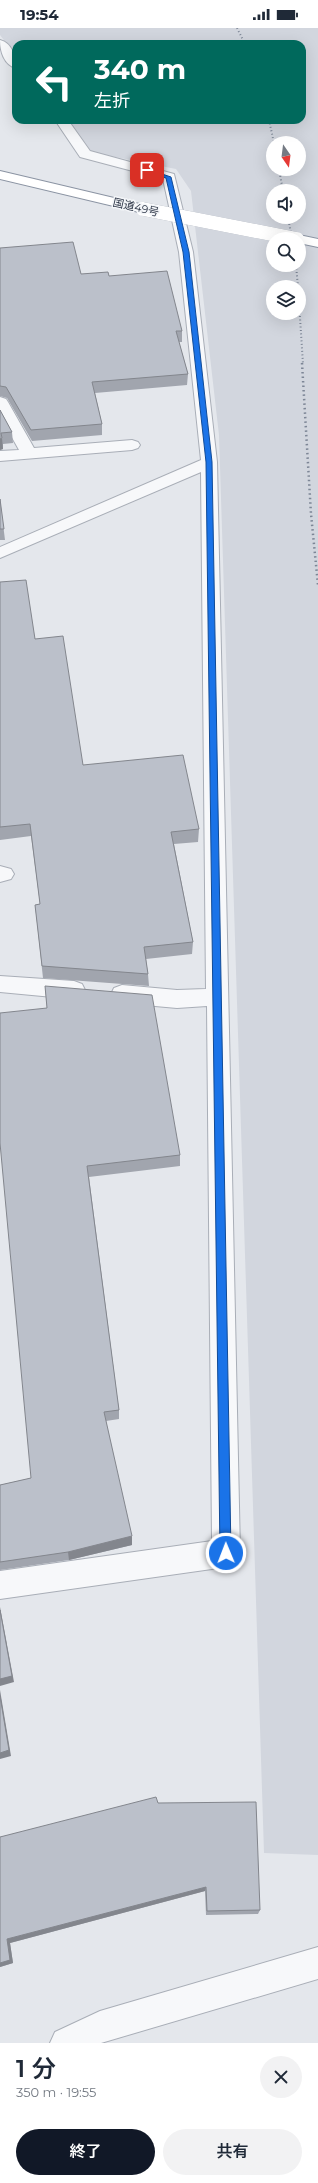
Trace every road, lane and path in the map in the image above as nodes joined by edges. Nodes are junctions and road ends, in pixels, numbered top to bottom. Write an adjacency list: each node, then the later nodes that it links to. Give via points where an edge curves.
1 (0, 44): 2 (street)
2 (12, 59)
3 (64, 124): 12 (street, via 84,154 169,177 186,252)
4 (0, 175): 5 (highway, 国道49号, bridge, via 143,209)
5 (266, 233)
6 (306, 241): 7 (highway, 国道49号)
7 (318, 243)
8 (0, 402): 10 (street)
9 (132, 445): 10 (street)
10 (29, 453): 11 (street)
11 (0, 456)
12 (209, 462): 13 (street); 15 (street)
13 (0, 553)
14 (0, 984): 15 (street, via 177,998)
15 (217, 997): 16 (street, via 226,1553)
16 (0, 1586)
17 (318, 1963): 18 (street, via 100,2027)
18 (66, 2043)

